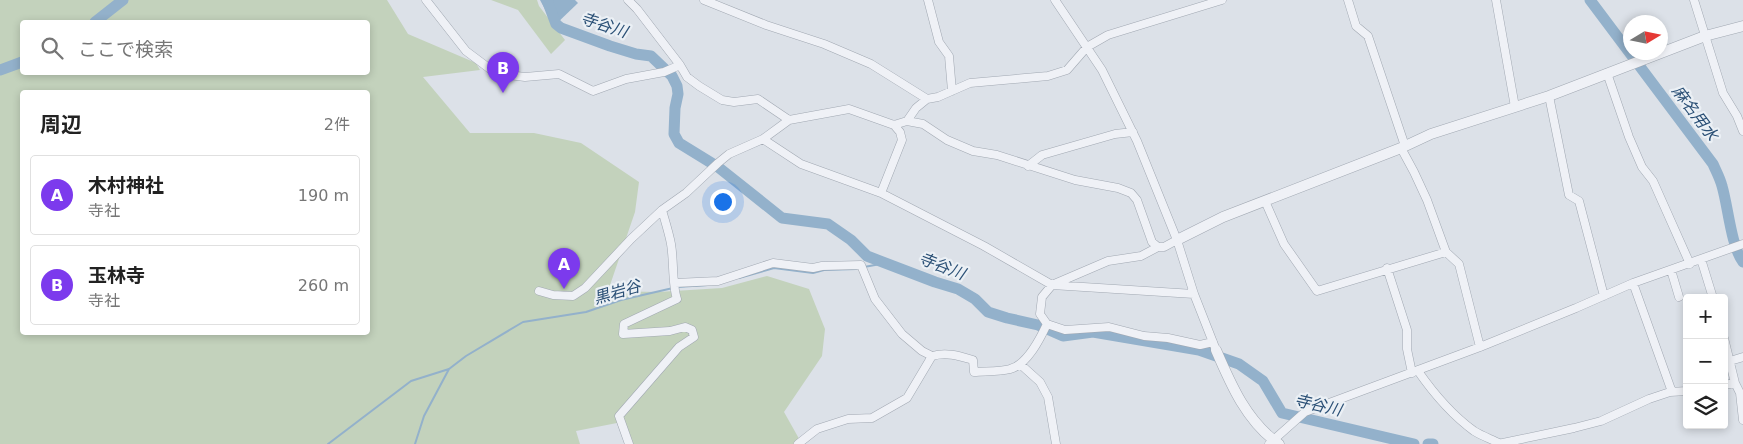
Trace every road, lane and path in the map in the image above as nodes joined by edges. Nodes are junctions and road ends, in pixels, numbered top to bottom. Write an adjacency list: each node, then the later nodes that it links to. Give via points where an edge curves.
1 (426, 0): 13 (street, via 466,51 490,69 509,75 559,74 593,92 626,79)
2 (628, 0): 13 (street)
3 (704, 0): 17 (street, via 871,64)
4 (928, 0): 15 (street, via 940,42 949,56)
5 (1055, 0): 12 (street)
6 (1222, 0): 12 (street, via 1108,35)
7 (1348, 0): 25 (street, via 1356,26 1368,36)
8 (1496, 0): 18 (street)
9 (1694, 0): 11 (street)
10 (1743, 26): 11 (street)
11 (1705, 36): 14 (street); 22 (street, via 1723,92)
12 (1087, 47): 15 (street, via 1067,70 1048,76 970,83); 23 (street)
13 (680, 65): 19 (street, via 687,77 722,100 758,100)
14 (1607, 73): 16 (street); 35 (street, via 1642,167 1653,181)
15 (952, 91): 17 (street)
16 (1549, 96): 18 (street); 44 (street, via 1569,195 1579,201)
17 (927, 99): 20 (street)
18 (1515, 107): 25 (street, via 1431,134)
19 (789, 120): 21 (street, via 849,109); 24 (street)
20 (906, 121): 21 (street); 26 (street, via 923,124 947,140 973,151)
21 (894, 125): 27 (street, via 902,140)
22 (1743, 131)
23 (1133, 132): 26 (street, via 1115,134 1042,156); 30 (street)
24 (763, 139): 27 (street, via 802,164); 29 (street, via 729,154)
25 (1403, 147): 28 (street); 33 (street)
26 (1028, 166): 32 (street, via 1131,193 1137,200 1152,242)
27 (880, 193): 39 (street)
28 (1265, 201): 30 (street); 36 (street, via 1284,244 1317,291)
29 (662, 210): 40 (street, via 671,243); 41 (street, via 585,288 573,296 553,296)
30 (1176, 240): 32 (street); 42 (street)
31 (1738, 245): 34 (street)
32 (1158, 247): 39 (street, via 1141,256 1108,261)
33 (1446, 252): 36 (street); 49 (street, via 1458,264)
34 (1701, 259): 35 (street); 43 (street)
35 (1690, 264): 37 (street)
36 (1387, 268): 54 (street, via 1407,330 1407,348)
37 (1671, 270): 38 (street); 45 (street)
38 (1633, 283): 44 (street); 58 (street)
39 (1052, 285): 42 (street); 46 (street, via 1042,298 1040,314)
40 (675, 286): 50 (street, via 718,281 774,263 813,268 863,268 875,299 902,334); 62 (street, via 677,299 624,324 623,334 685,327 692,330 694,337 679,348 619,416)
41 (539, 291)
42 (1194, 294): 48 (street)
43 (1712, 294)
44 (1604, 296): 49 (street)
45 (1679, 297)
46 (1047, 324): 48 (street, via 1065,330 1109,326 1144,336); 53 (street, via 1037,344)
47 (1724, 339): 52 (street)
48 (1214, 346): 60 (street, via 1236,393)
49 (1480, 348): 54 (street)
50 (932, 356): 53 (street, via 955,354 973,360 974,372 1010,369); 63 (street, via 907,398 872,418 848,419 817,429)
51 (1743, 357): 52 (street)
52 (1730, 361): 55 (street)
53 (1020, 364): 64 (street, via 1040,382 1048,397)
54 (1415, 372): 60 (street, via 1305,412); 61 (street, via 1434,395 1475,432)
55 (1735, 383): 56 (street); 59 (street)
56 (1728, 384)
57 (1683, 391): 58 (street)
58 (1672, 392): 61 (street, via 1601,421)
59 (1743, 415)
60 (1274, 443)
61 (1498, 443)
62 (629, 444)
63 (798, 444)
64 (1056, 444)

